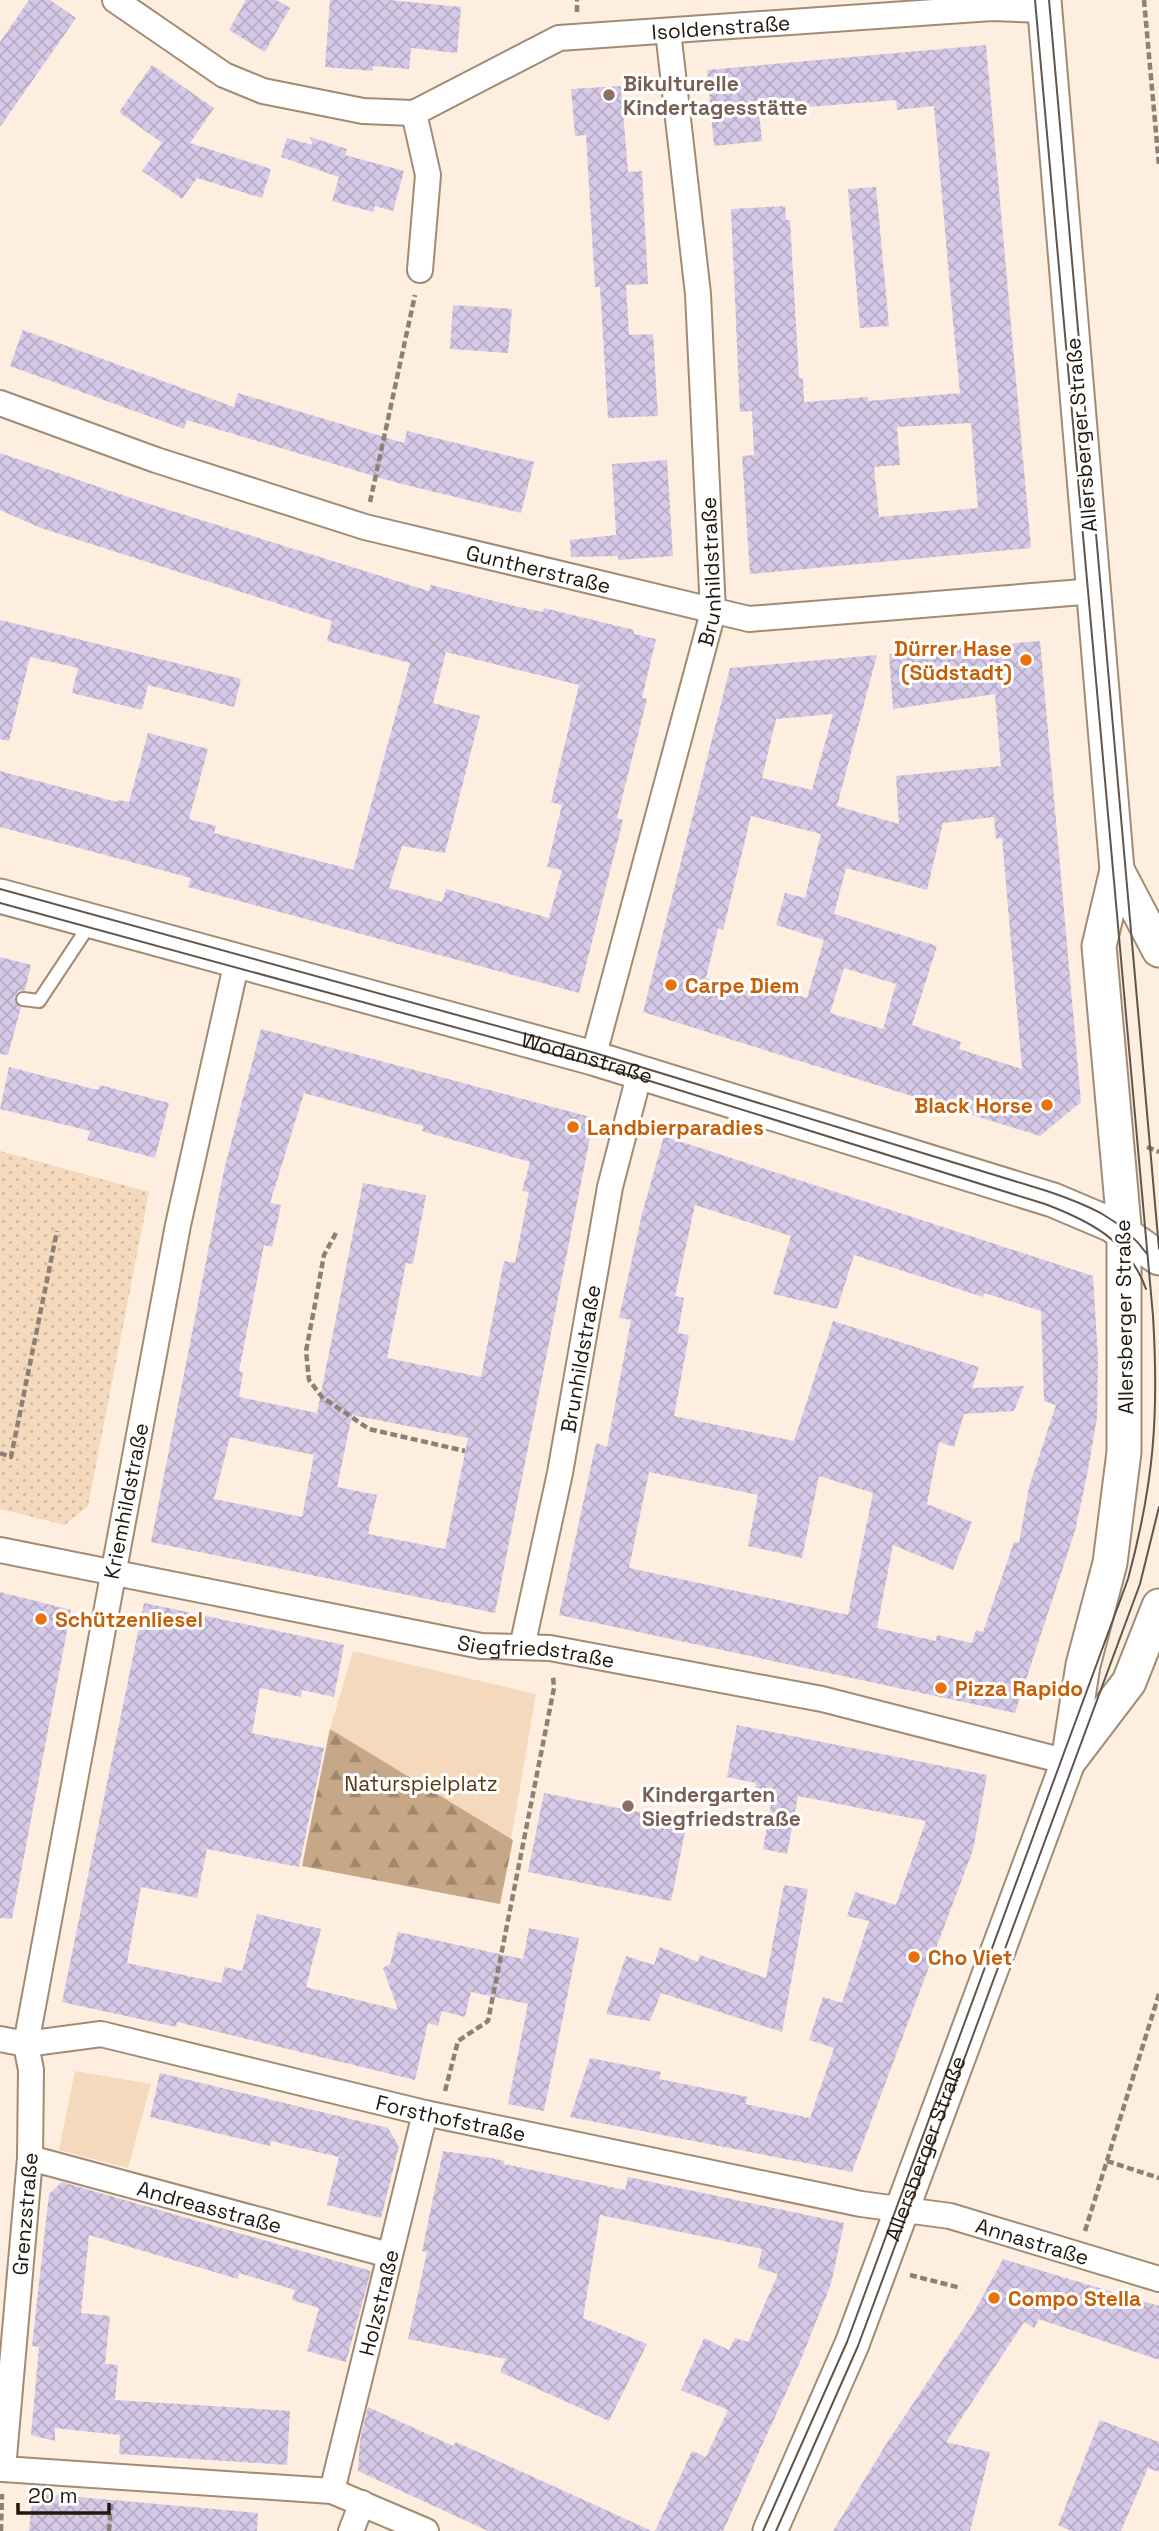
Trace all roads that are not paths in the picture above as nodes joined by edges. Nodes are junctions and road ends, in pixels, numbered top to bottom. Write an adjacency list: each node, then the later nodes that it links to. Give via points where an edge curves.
1 (115, 0): 4 (street, Isoldenstraße, via 224,75 263,91 363,111)
2 (1045, 5): 3 (street, Isoldenstraße); 7 (main road, Allersberger Straße)
3 (668, 31): 4 (street, Isoldenstraße, via 559,38); 8 (street, Brunhildstraße, via 698,294)
4 (414, 113): 5 (street, via 428,175)
5 (420, 270)
6 (0, 403): 8 (street, Guntherstraße, via 156,460 365,527)
7 (1095, 591): 8 (street, Guntherstraße, via 749,619); 9 (main road, Allersberger Straße)
8 (713, 612): 15 (street, Brunhildstraße)
9 (1117, 870): 12 (main road, Allersberger Straße); 17 (main road, Allersberger Straße, via 1099,946)
10 (0, 896): 11 (main road, Wodanstraße)
11 (93, 921): 13 (main road, Wodanstraße); 14 (lane, via 39,1001)
12 (1159, 950)
13 (237, 961): 15 (main road, Wodanstraße); 20 (street, Kriemhildstraße, via 178,1225)
14 (23, 999)
15 (593, 1058): 16 (main road, Wodanstraße)
16 (640, 1072): 17 (main road, Wodanstraße, via 1053,1200); 22 (street, Brunhildstraße, via 610,1187 560,1473)
17 (1124, 1233): 18 (main road, Wodanstraße); 23 (main road, Allersberger Straße, via 1122,1479 1110,1563 1083,1665)
18 (1159, 1258)
19 (0, 1550): 20 (street, Siegfriedstraße)
20 (113, 1574): 22 (street, Siegfriedstraße, via 481,1646); 25 (street, Kriemhildstraße)
21 (1159, 1606): 23 (main road, Allersberger Straße, via 1129,1682)
22 (522, 1647): 23 (street, Siegfriedstraße, via 550,1647 822,1699)
23 (1068, 1762): 28 (main road, Allersberger Straße)
24 (0, 2039): 25 (street, Forsthofstraße)
25 (26, 2044): 26 (street, Forsthofstraße, via 102,2034); 27 (street, Grenzstraße, via 31,2070)
26 (432, 2114): 28 (street, Forsthofstraße, via 861,2204); 29 (street, Holzstraße)
27 (30, 2158): 29 (street, Andreasstraße); 31 (street, Grenzstraße, via 3,2469)
28 (903, 2208): 30 (street, Annastraße, via 950,2216); 35 (main road, Allersberger Straße, via 852,2344)
29 (389, 2255): 31 (street, Holzstraße)
30 (1159, 2279)
31 (332, 2491): 32 (street)
32 (362, 2503): 33 (street); 34 (street)
33 (351, 2531)
34 (426, 2531)
35 (770, 2531)

